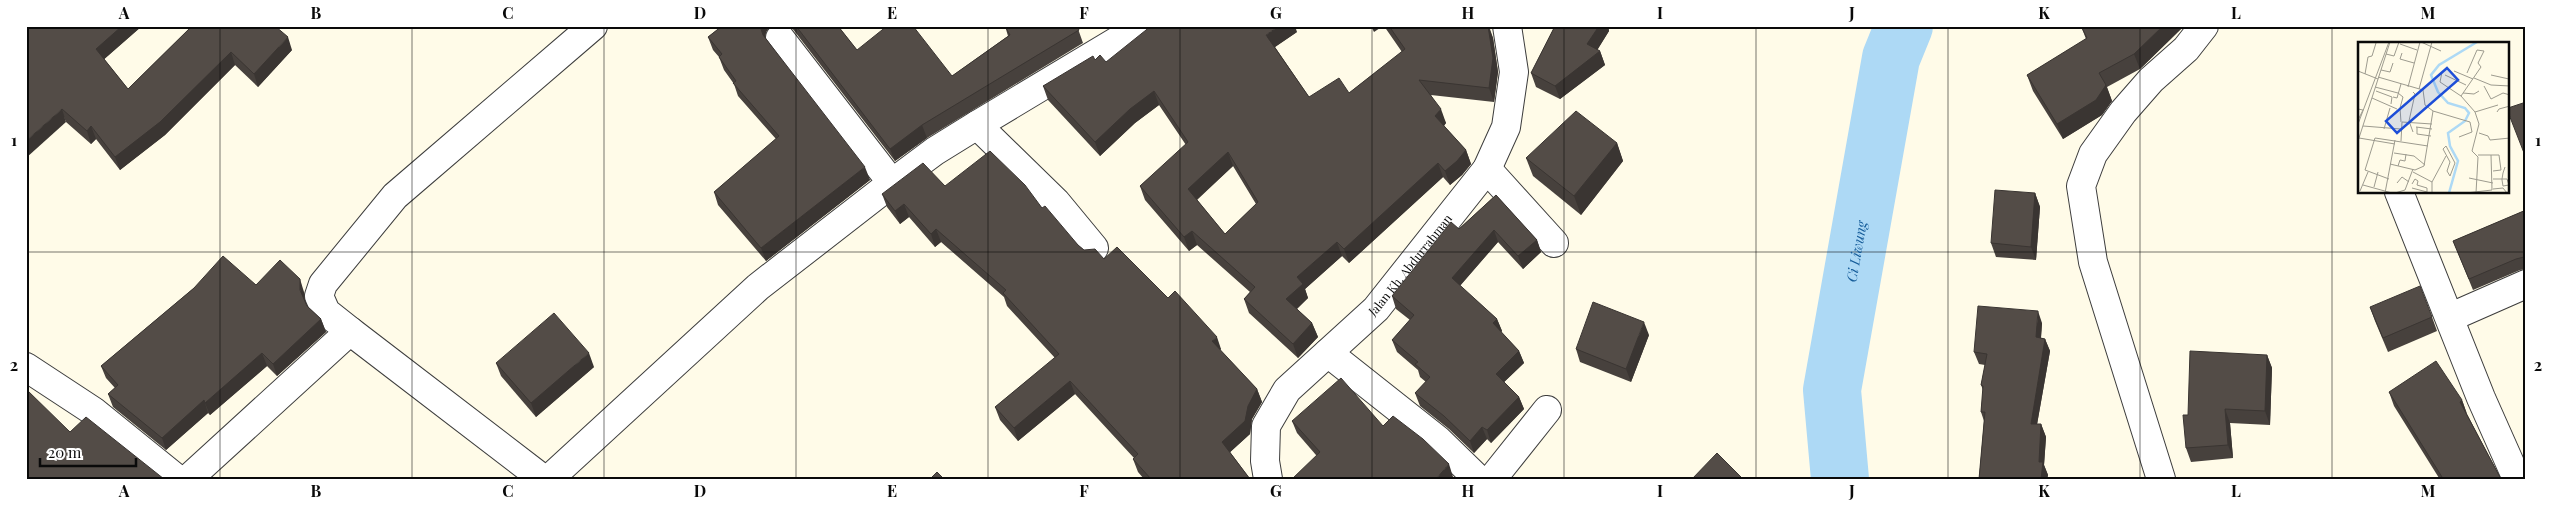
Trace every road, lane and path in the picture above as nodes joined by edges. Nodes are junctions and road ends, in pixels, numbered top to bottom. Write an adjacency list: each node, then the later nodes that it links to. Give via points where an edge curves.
1 (593, 26): 15 (street, via 395,196 337,266 323,284 319,296 326,312)
2 (1142, 26): 5 (street)
3 (1507, 26): 8 (street, Jalan Kh. Abdurrahman, via 1514,72 1506,127)
4 (2204, 26): 27 (street, via 2186,49 2151,80 2123,112 2094,154 2081,186 2093,262)
5 (1102, 36): 7 (street)
6 (780, 38): 9 (street)
7 (977, 124): 9 (street); 12 (street, via 1056,202)
8 (1486, 169): 11 (street); 16 (street, Jalan Kh. Abdurrahman, via 1376,309)
9 (892, 183): 23 (street, via 758,287)
10 (2401, 194): 14 (street)
11 (1554, 243)
12 (1094, 248)
13 (2526, 284): 14 (street)
14 (2451, 317): 19 (street, via 2482,398)
15 (350, 331): 21 (street); 22 (street)
16 (1328, 353): 24 (street, Jalan Kh. Abdurrahman, via 1287,390 1266,426); 25 (street, via 1431,434)
17 (26, 367): 20 (street, via 92,411)
18 (1547, 410): 26 (street)
19 (2519, 474)
20 (176, 479)
21 (188, 479)
22 (542, 479)
23 (549, 479)
24 (1268, 479)
25 (1478, 479)
26 (1492, 479)
27 (2161, 479)

